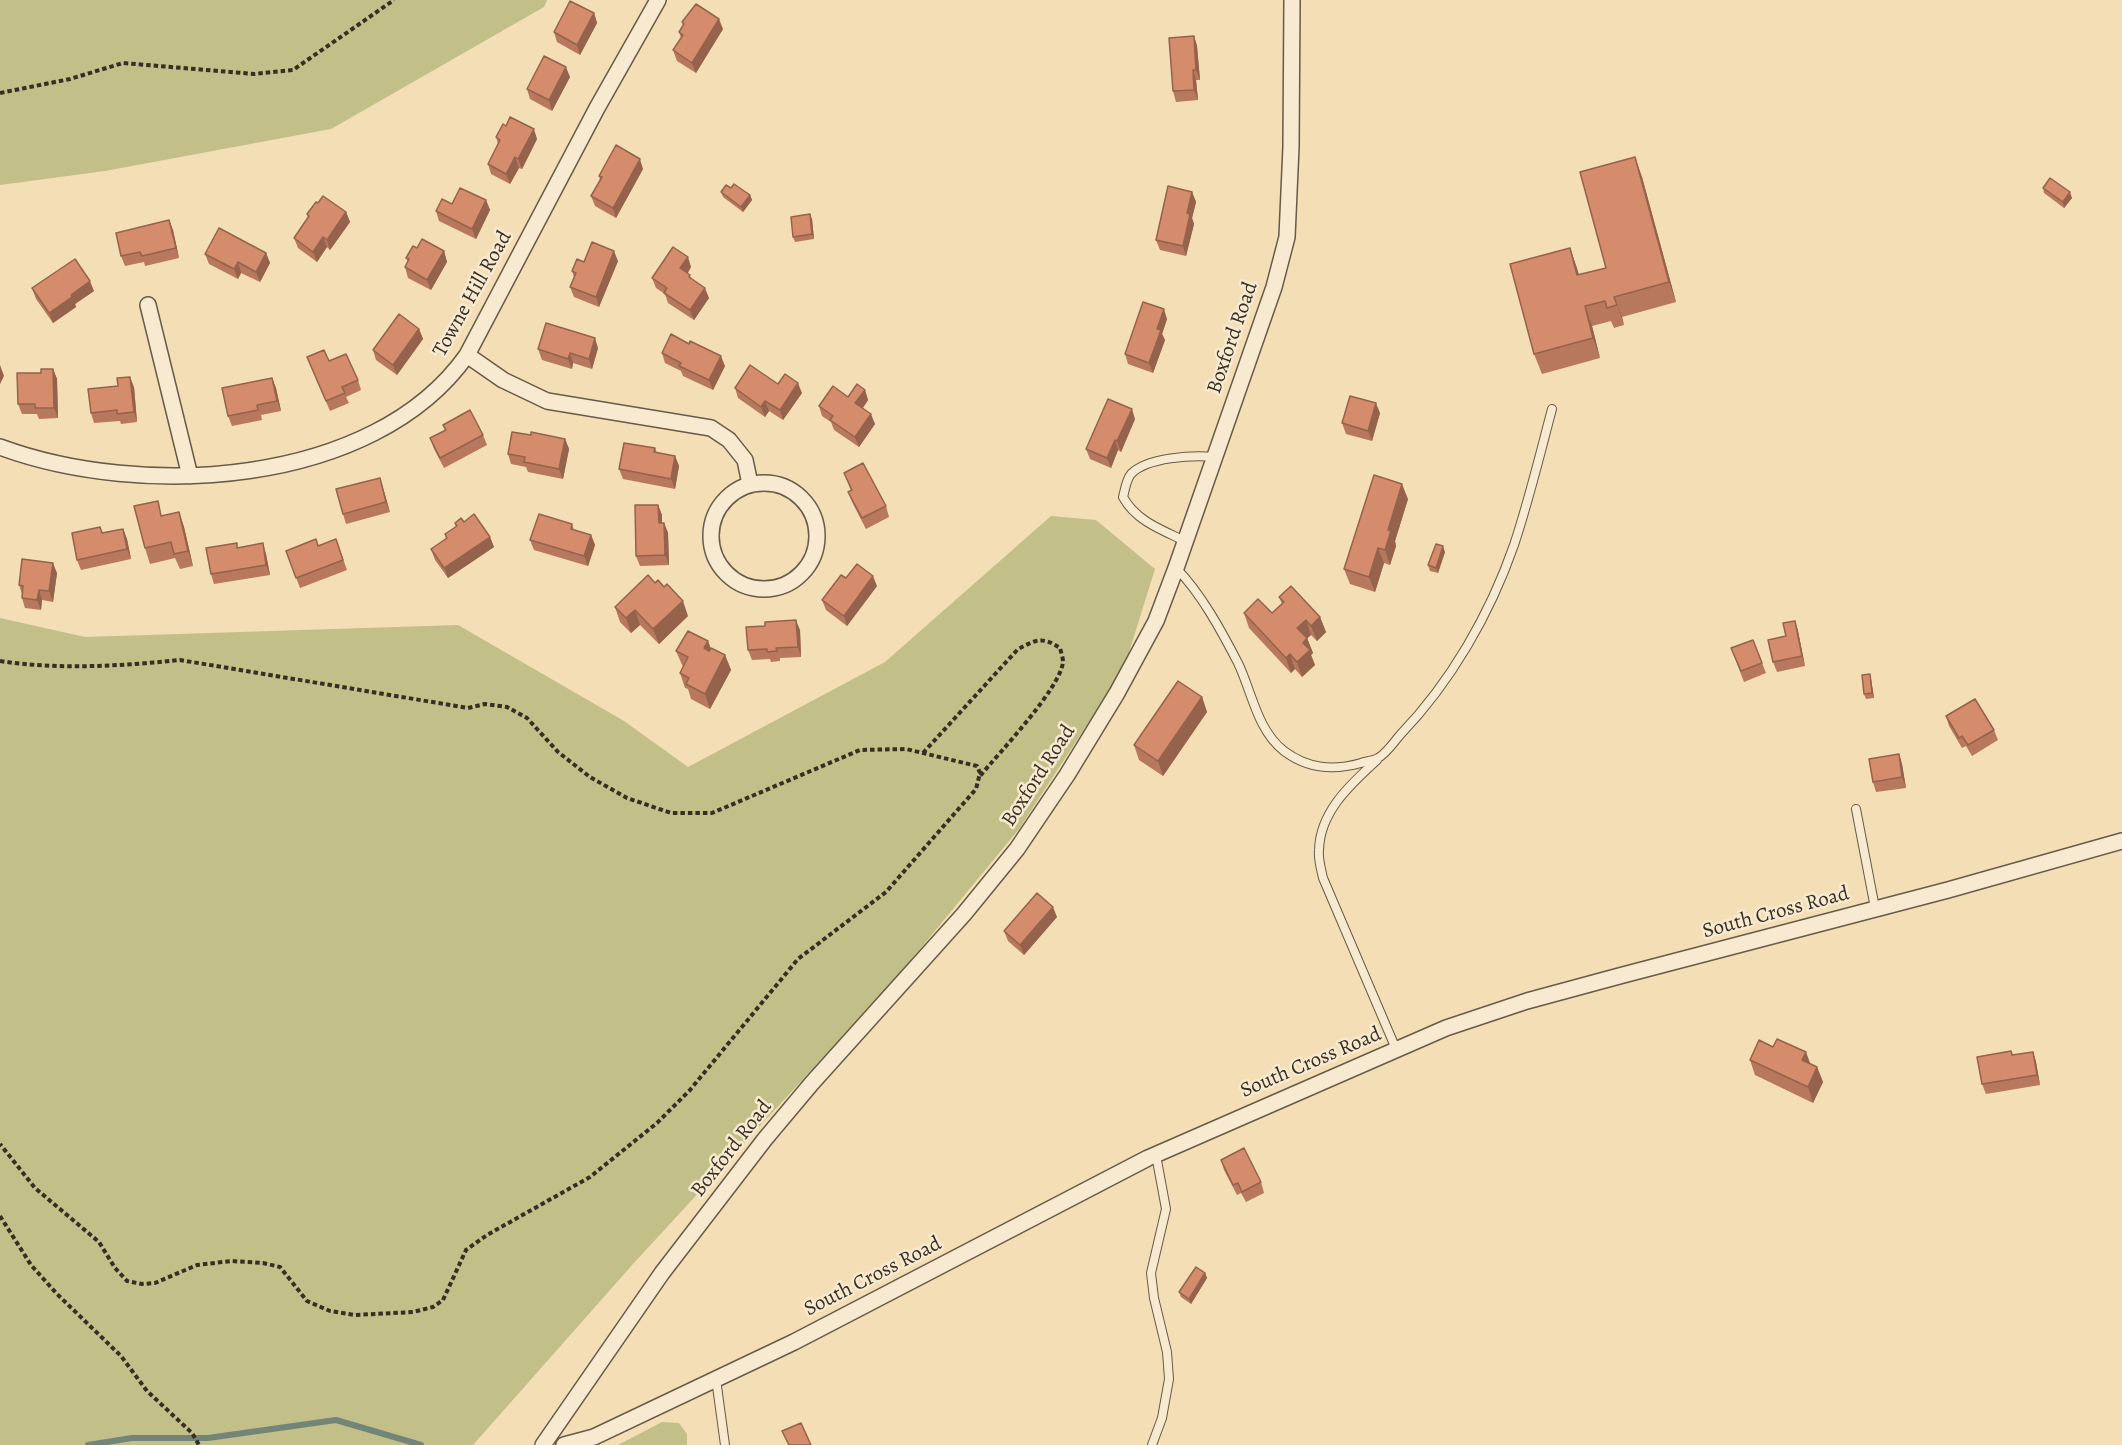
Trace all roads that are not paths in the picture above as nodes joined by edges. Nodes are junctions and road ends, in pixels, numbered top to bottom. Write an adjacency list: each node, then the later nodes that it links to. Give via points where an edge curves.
1 (658, 0): 4 (street, Towne Hill Road, via 591,118)
2 (1292, 0): 7 (street, Boxford Road, via 1287,237 1274,287)
3 (148, 305): 8 (street)
4 (467, 355): 8 (street, Towne Hill Road, via 424,401 374,434 284,463); 9 (street, via 502,380 548,401 711,429 729,440 746,460)
5 (1552, 409): 12 (lane, via 1514,546 1493,595 1444,682)
6 (0, 447): 8 (street, Towne Hill Road, via 78,469 138,476)
7 (1215, 457): 10 (street, Boxford Road); 10 (lane, via 1167,458 1137,470 1127,482 1124,497 1129,507 1142,519)
8 (190, 476)
9 (750, 484): 9 (street, via 770,483 790,489 806,503 816,521 817,542 811,562 797,578 778,587 757,589 737,582 722,568 712,550 711,529 717,509 731,494)
10 (1185, 541): 11 (street, Boxford Road)
11 (1176, 568): 12 (lane, via 1193,586 1238,664 1271,739 1284,752 1323,769); 19 (street, Boxford Road, via 1156,621 1117,693 1017,849 765,1139 662,1273)
12 (1379, 758): 16 (lane, via 1330,811 1318,850 1323,878)
13 (1856, 809): 15 (lane)
14 (2122, 841): 15 (street, South Cross Road)
15 (1875, 908): 16 (street, South Cross Road, via 1527,1001)
16 (1396, 1049): 17 (street, South Cross Road)
17 (1156, 1155): 18 (street, South Cross Road); 22 (lane, via 1166,1209 1151,1273 1169,1379)
18 (716, 1379): 20 (street, South Cross Road, via 594,1437); 21 (lane)
19 (543, 1445)
20 (564, 1445)
21 (725, 1445)
22 (1152, 1445)

